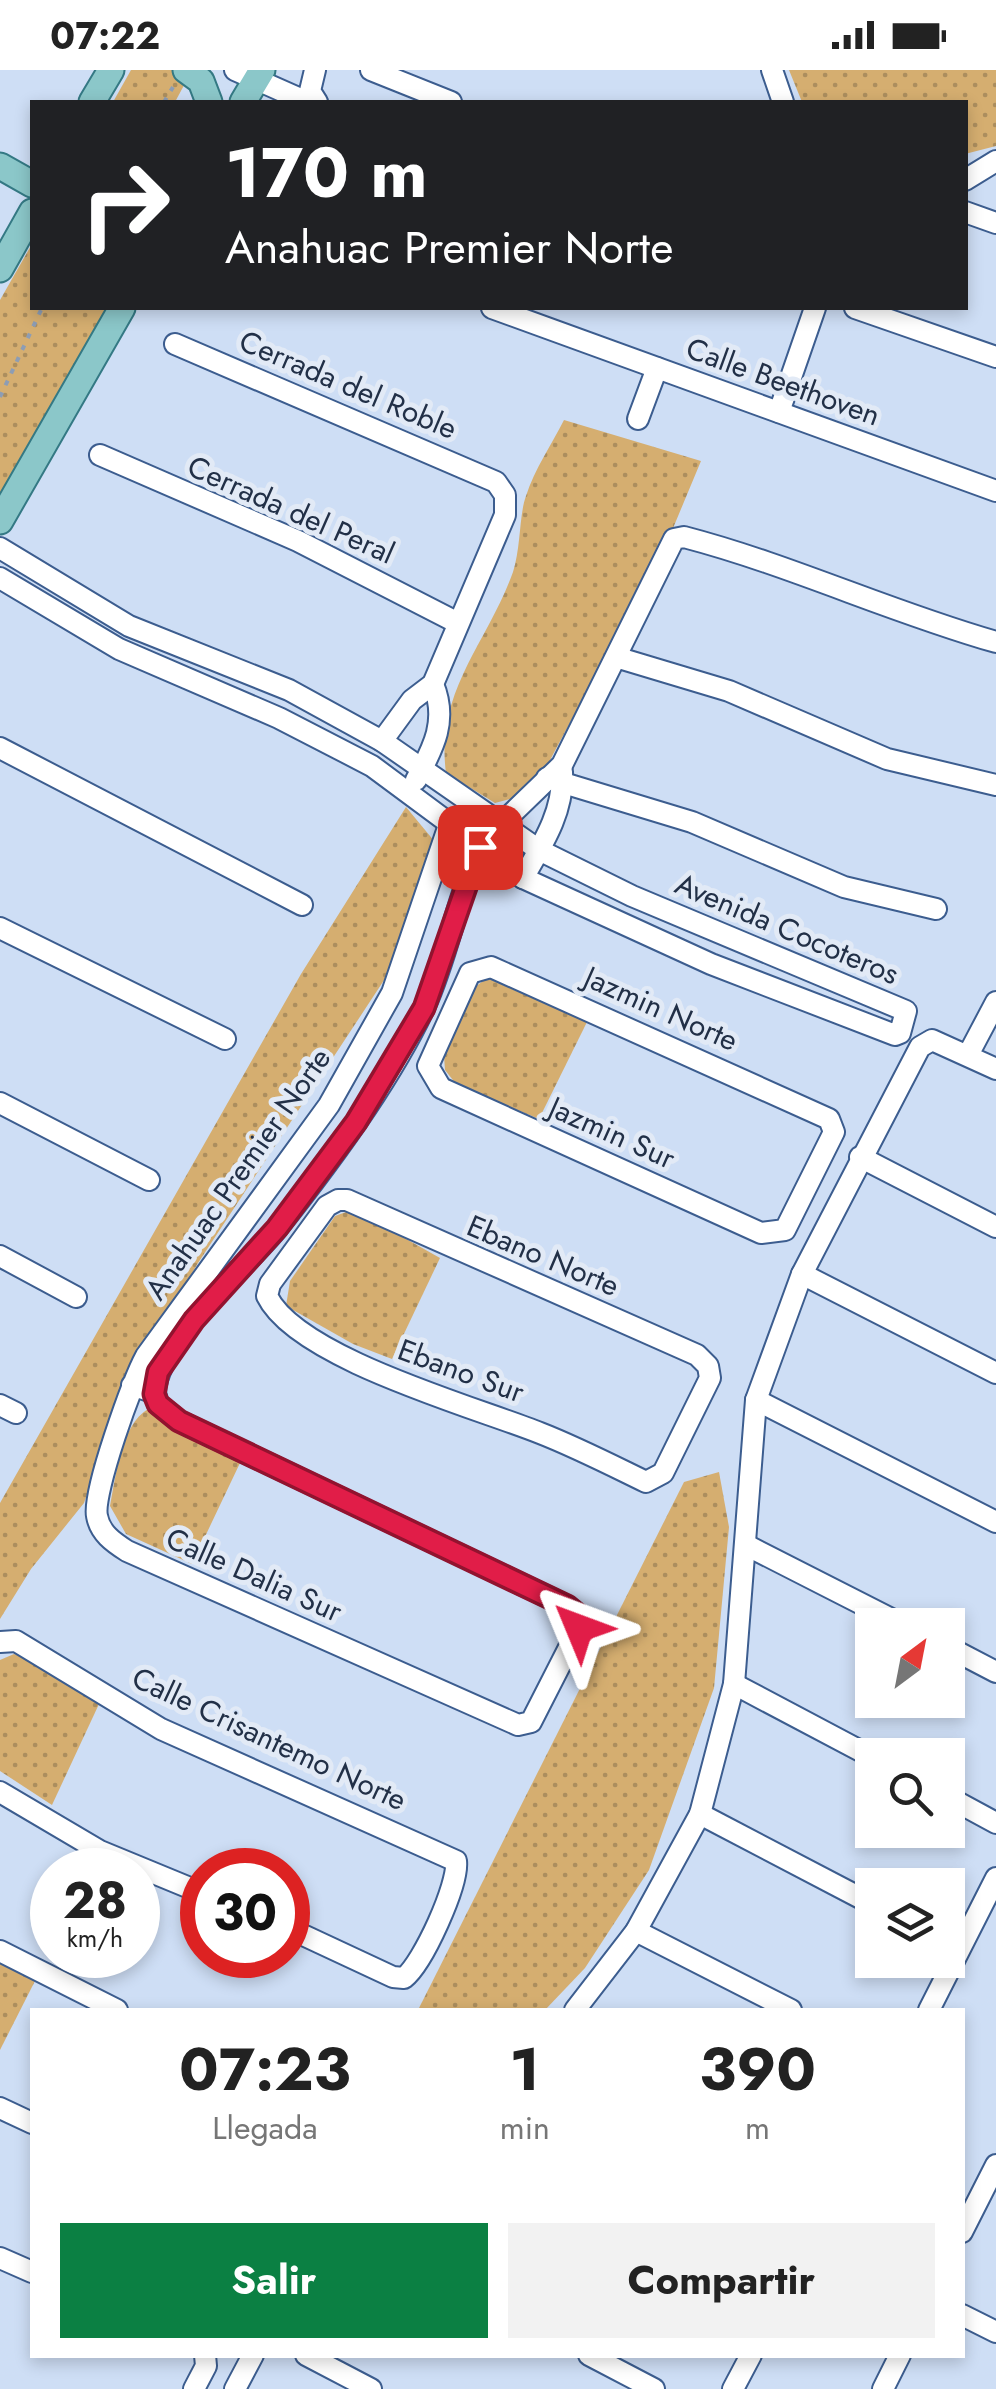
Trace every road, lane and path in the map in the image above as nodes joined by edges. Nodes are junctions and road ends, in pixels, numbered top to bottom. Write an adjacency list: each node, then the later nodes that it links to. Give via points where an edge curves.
1 (186, 70): 8 (main road)
2 (315, 70): 10 (street, via 310,92)
3 (372, 70): 11 (street)
4 (772, 70): 12 (street)
5 (105, 72): 7 (main road)
6 (249, 81): 9 (street)
7 (93, 100)
8 (209, 100)
9 (302, 100)
10 (316, 100)
11 (446, 100)
12 (782, 100)
13 (996, 161): 15 (street)
14 (0, 166): 16 (main road)
15 (968, 178)
16 (30, 183)
17 (968, 213): 18 (street)
18 (996, 223)
19 (17, 234): 20 (main road)
20 (0, 270)
21 (41, 310): 29 (path)
22 (121, 310): 34 (main road)
23 (498, 310): 28 (street, Calle Beethoven)
24 (815, 310): 30 (street)
25 (861, 310): 27 (street)
26 (176, 344): 37 (street, Cerrada del Roble, via 496,482 505,495 505,515)
27 (996, 358)
28 (657, 368): 30 (street, Calle Beethoven); 31 (street)
29 (0, 396)
30 (779, 412): 33 (street, Calle Beethoven)
31 (638, 420)
32 (100, 455): 37 (street, Cerrada del Peral, via 298,541)
33 (996, 491)
34 (0, 521)
35 (0, 548): 41 (street, Avenida Cocoteros, via 129,626 288,690)
36 (0, 578): 46 (street, Avenida Cocoteros, via 118,649 279,718)
37 (456, 622): 40 (street)
38 (996, 642): 39 (street, via 684,537 668,545)
39 (619, 658): 44 (street); 45 (street, via 729,691 886,759)
40 (433, 684): 41 (street); 43 (street, via 442,720)
41 (382, 740): 43 (street, Avenida Cocoteros)
42 (0, 748): 52 (street)
43 (423, 768): 46 (street); 47 (street, Avenida Cocoteros)
44 (557, 776): 47 (street); 50 (street, via 553,824); 53 (street, via 692,822 844,887)
45 (996, 785)
46 (410, 792): 48 (street, Avenida Cocoteros)
47 (501, 824): 50 (street, Avenida Cocoteros)
48 (450, 825): 49 (street, Avenida Cocoteros); 55 (street, Anahuac Premier Norte)
49 (480, 847): 51 (street, Avenida Cocoteros); 57 (street, Anahuac Premier Norte)
50 (539, 850): 51 (street); 51 (street, Avenida Cocoteros, via 906,1011 900,1032 711,964)
51 (523, 878)
52 (302, 905)
53 (936, 910)
54 (0, 928): 59 (street)
55 (392, 993): 57 (street); 66 (street, Anahuac Premier Norte, via 330,1105)
56 (996, 1002): 60 (street)
57 (424, 1008): 58 (street); 68 (street, Anahuac Premier Norte, via 356,1122)
58 (447, 1021): 65 (street, Jazmin Sur, via 428,1066 440,1088 760,1234 785,1230); 65 (street, Jazmin Norte, via 470,973 491,967 818,1112 834,1132)
59 (226, 1039)
60 (968, 1056): 61 (street); 63 (street, via 932,1040 920,1047)
61 (996, 1069)
62 (0, 1103): 64 (street)
63 (860, 1157): 67 (street); 71 (street)
64 (149, 1180)
65 (808, 1188)
66 (250, 1213): 68 (street); 73 (street, Anahuac Premier Norte)
67 (996, 1227)
68 (277, 1228): 69 (street); 73 (street, Anahuac Premier Norte)
69 (300, 1242): 78 (street, Ebano Norte, via 327,1206 347,1200 696,1355 710,1378); 78 (street, Ebano Sur, via 268,1296 278,1314 350,1360 544,1434 646,1482 664,1473)
70 (0, 1256): 72 (street)
71 (802, 1274): 74 (street); 77 (street)
72 (76, 1297)
73 (187, 1314): 75 (street, Anahuac Premier Norte); 76 (street, Anahuac Premier Norte)
74 (996, 1373)
75 (132, 1386): 76 (street); 76 (street, Calle Dalia Sur, via 95,1506 112,1540 526,1726 579,1628 572,1610 179,1421)
76 (154, 1394)
77 (756, 1400): 79 (street); 80 (street)
78 (685, 1432)
79 (996, 1522)
80 (746, 1545): 81 (street); 85 (street)
81 (870, 1608)
82 (3, 1640): 96 (street, Calle Crisantemo Norte, via 16,1641 162,1728 451,1856 457,1875 412,1972 398,1979)
83 (965, 1656): 84 (street)
84 (996, 1672)
85 (734, 1684): 86 (street); 89 (street)
86 (855, 1749)
87 (0, 1792): 92 (street, via 100,1850)
88 (965, 1806): 90 (street)
89 (700, 1814): 93 (street); 95 (street)
90 (996, 1823)
91 (996, 1878): 94 (street)
92 (180, 1884)
93 (855, 1895)
94 (965, 1929)
95 (636, 1931): 100 (street); 101 (street)
96 (310, 1938)
97 (0, 1951): 99 (street)
98 (942, 1978): 102 (street)
99 (113, 2008)
100 (577, 2008)
101 (787, 2008)
102 (930, 2008)
103 (0, 2108): 104 (street)
104 (30, 2122)
105 (996, 2165): 106 (street)
106 (990, 2193): 107 (street)
107 (965, 2228)
108 (0, 2258): 109 (street)
109 (30, 2271)
110 (965, 2316): 111 (street)
111 (996, 2332)
112 (205, 2358): 118 (street)
113 (251, 2358): 119 (street)
114 (312, 2358): 120 (street)
115 (595, 2358): 121 (street)
116 (748, 2358): 122 (street)
117 (898, 2358): 123 (street)
118 (194, 2389)
119 (235, 2389)
120 (372, 2389)
121 (654, 2389)
122 (732, 2389)
123 (883, 2389)

